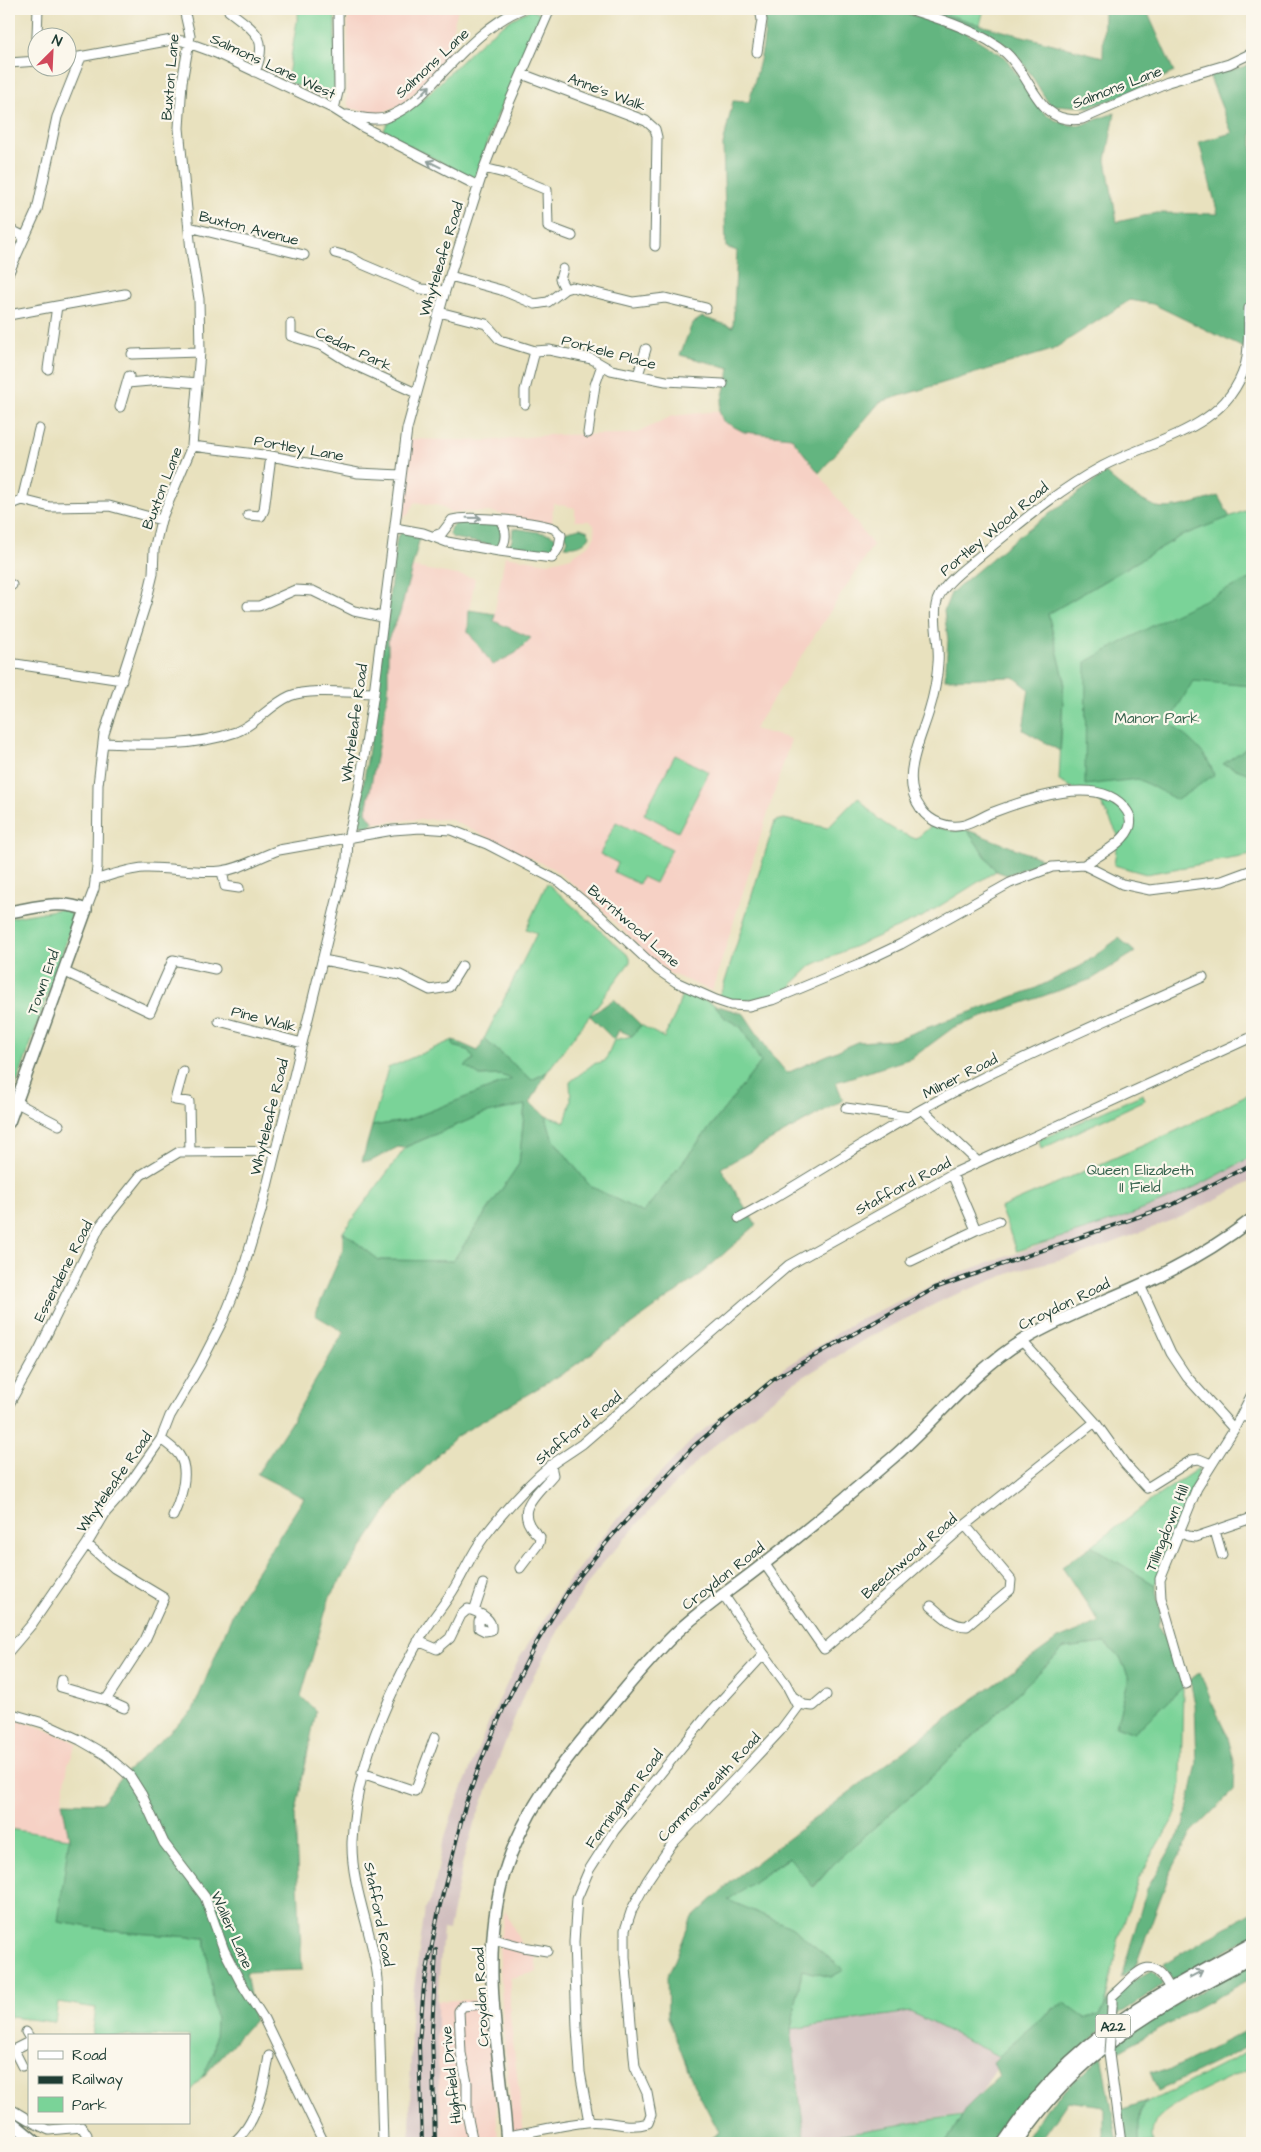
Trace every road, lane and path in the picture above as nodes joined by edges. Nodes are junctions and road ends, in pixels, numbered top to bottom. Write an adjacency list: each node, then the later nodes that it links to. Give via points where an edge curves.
1 (38, 9): 9 (street)
2 (184, 9): 10 (street, Buxton Lane)
3 (338, 9): 19 (street, via 339,88)
4 (522, 9): 21 (street, Salmons Lane, one-way to 4, via 421,97 470,45)
5 (760, 9): 11 (street, via 762,20)
6 (908, 9): 12 (street, Salmons Lane, via 965,28 1004,51 1045,110 1074,120)
7 (548, 10): 18 (street, Whyteleafe Road)
8 (229, 11): 17 (street, via 258,36 262,55)
9 (38, 28)
10 (190, 45): 14 (street, Salmons Lane West, via 172,40); 17 (street, Salmons Lane West, via 216,53); 25 (street, Buxton Lane, via 182,82 179,128)
11 (757, 52)
12 (1252, 53)
13 (78, 57): 14 (street, Salmons Lane West)
14 (81, 57): 28 (street, via 57,117 37,210)
15 (28, 62): 16 (street)
16 (9, 63)
17 (255, 72): 19 (street, Salmons Lane West)
18 (522, 74): 23 (street, Whyteleafe Road); 29 (street, Anne's Walk, via 640,119 655,129)
19 (334, 109): 20 (street, Salmons Lane West)
20 (344, 115): 21 (street, Salmons Lane West); 22 (street, Salmons Lane West)
21 (385, 118): 22 (street, via 381,124)
22 (381, 135): 24 (street, Salmons Lane West, one-way to 22)
23 (484, 168): 24 (street, Whyteleafe Road); 27 (street, via 547,190 548,227)
24 (478, 186): 34 (street, Whyteleafe Road)
25 (189, 227): 31 (street, Buxton Avenue); 45 (street, Buxton Lane, via 199,299)
26 (9, 229): 28 (street)
27 (572, 236)
28 (25, 237): 33 (street)
29 (655, 246)
30 (335, 253): 36 (street, via 421,289)
31 (304, 255)
32 (563, 269): 35 (street, via 560,280)
33 (9, 272)
34 (450, 276): 35 (street, via 535,304 548,302); 36 (street, Whyteleafe Road)
35 (566, 289): 39 (street, via 582,289 633,302 665,298)
36 (445, 291): 41 (street, Whyteleafe Road)
37 (125, 294): 38 (street)
38 (57, 306): 42 (street); 49 (street)
39 (706, 308)
40 (1252, 308): 76 (street, Portley Wood Road, via 1249,308 1246,365 1236,386 1217,410 1198,424 1105,465 1075,482 959,573 941,592 936,604 939,659 936,685 912,761 915,798 920,808 937,823 950,826 964,825 1059,793 1082,790 1110,797 1123,804 1132,825 1126,835)
41 (439, 312): 46 (street, Porkele Place, via 486,324 500,340); 53 (street, Whyteleafe Road)
42 (9, 315)
43 (291, 324): 53 (street, Cedar Park, via 291,336 323,346 350,363)
44 (646, 349): 50 (street)
45 (200, 352): 47 (street); 51 (street, Buxton Lane)
46 (535, 352): 48 (street, Porkele Place, via 549,350 592,359); 54 (street, via 525,390)
47 (132, 354)
48 (602, 365): 50 (street, Porkele Place); 57 (street, via 594,384)
49 (48, 369)
50 (638, 376): 52 (street, Porkele Place)
51 (198, 383): 55 (street, via 128,379); 58 (street, Buxton Lane)
52 (723, 384)
53 (416, 393): 60 (street, Whyteleafe Road)
54 (525, 404)
55 (120, 407)
56 (39, 429): 61 (street)
57 (588, 433)
58 (192, 446): 59 (street, Portley Lane); 64 (street, Buxton Lane)
59 (271, 456): 60 (street, Portley Lane, via 358,473); 63 (street, via 264,510 261,516)
60 (401, 475): 66 (street, Whyteleafe Road)
61 (22, 500): 62 (street); 64 (street, via 50,507 109,506)
62 (9, 505)
63 (248, 515)
64 (161, 520): 72 (street, Buxton Lane, via 146,604)
65 (500, 520): 67 (street, one-way to 65, via 459,518); 68 (street, via 506,534); 68 (street, via 555,530 561,535 561,541 552,558)
66 (395, 528): 67 (street); 70 (street, Whyteleafe Road)
67 (434, 536): 68 (street, via 447,542)
68 (499, 551)
69 (248, 606): 70 (street, via 259,606 295,590 313,591 354,611)
70 (382, 617): 73 (street, Whyteleafe Road)
71 (9, 663): 72 (street)
72 (122, 680): 74 (street, Buxton Lane, via 107,721)
73 (374, 693): 74 (street, via 298,693 237,732 215,737 162,743); 75 (street, Whyteleafe Road)
74 (103, 743): 79 (street, Buxton Lane, via 98,785)
75 (348, 839): 76 (street, Burntwood Lane, via 393,830 441,828 487,844 560,882 670,978 731,1005 749,1006 772,1000 861,963 1033,873 1052,866); 78 (street, Burntwood Lane, via 279,850); 83 (street, Whyteleafe Road, via 347,859)
76 (1084, 865): 77 (street, Burntwood Lane, via 1122,884 1150,890 1222,881)
77 (1252, 870)
78 (222, 872): 79 (street, Burntwood Lane, via 145,868); 80 (street, via 225,886)
79 (96, 880): 81 (street, Buxton Lane)
80 (239, 888)
81 (86, 910): 82 (main road, via 58,904); 86 (main road, Town End)
82 (9, 912)
83 (322, 960): 84 (street, via 400,975 430,990 449,987); 90 (street, Whyteleafe Road)
84 (462, 966)
85 (215, 969): 86 (street, via 173,960 150,1012)
86 (63, 970): 92 (main road, Town End)
87 (1202, 977): 94 (street, Milner Road, via 970,1083)
88 (219, 1021): 90 (street, Pine Walk)
89 (1252, 1037): 100 (street, Stafford Road)
90 (302, 1043): 98 (street, Whyteleafe Road)
91 (184, 1071): 99 (street, via 175,1100 189,1102)
92 (17, 1103): 96 (main road, Town End); 97 (street)
93 (846, 1108): 95 (street)
94 (923, 1110): 95 (street, Milner Road); 100 (street)
95 (909, 1117): 102 (street, Milner Road)
96 (9, 1122)
97 (59, 1125)
98 (275, 1151): 99 (street, Essendene Road); 115 (street, Whyteleafe Road, via 242,1273 223,1320 172,1411)
99 (190, 1152): 110 (street, Essendene Road, via 179,1152 141,1175 100,1226)
100 (978, 1162): 101 (street, Stafford Road)
101 (952, 1174): 105 (street); 117 (street, Stafford Road, via 789,1265 582,1444)
102 (739, 1218)
103 (1252, 1219): 107 (main road, Croydon Road, via 1201,1255)
104 (1000, 1221): 105 (street)
105 (976, 1230): 106 (street)
106 (911, 1261)
107 (1140, 1285): 108 (main road, Croydon Road); 114 (street, via 1187,1377)
108 (1022, 1341): 113 (street); 125 (main road, Croydon Road, via 983,1369 904,1448)
109 (1252, 1394): 111 (street, Tillingdown Hill)
110 (9, 1404)
111 (1241, 1416): 112 (street); 114 (street, Tillingdown Hill)
112 (1252, 1418)
113 (1096, 1422): 116 (street, via 1125,1464 1147,1488 1192,1460); 120 (street, Beechwood Road)
114 (1234, 1429): 116 (street, Tillingdown Hill)
115 (161, 1439): 118 (street, via 180,1456 185,1476); 123 (street, Whyteleafe Road, via 106,1512)
116 (1211, 1464): 121 (street, Tillingdown Hill)
117 (551, 1466): 126 (street, via 554,1475 527,1505 525,1516 530,1528 540,1537); 132 (street, Stafford Road, via 483,1538 452,1592)
118 (173, 1516)
119 (1252, 1518): 122 (street)
120 (964, 1525): 125 (street, Beechwood Road, via 824,1649); 129 (street, via 1011,1580 1010,1590 966,1626 948,1621)
121 (1178, 1531): 122 (street, via 1196,1537); 136 (street, Tillingdown Hill, via 1160,1579 1161,1598)
122 (1214, 1531): 124 (street)
123 (87, 1544): 133 (street, Whyteleafe Road, via 32,1624); 139 (street, via 114,1568 164,1598 144,1640)
124 (1222, 1555)
125 (764, 1563): 128 (main road, Croydon Road)
126 (520, 1568)
127 (483, 1584): 130 (street)
128 (723, 1594): 134 (street); 144 (main road, Croydon Road, via 675,1634 649,1661 541,1792 507,1864)
129 (932, 1606)
130 (474, 1611): 131 (street); 132 (street, via 468,1610 461,1615 450,1638 436,1649)
131 (483, 1617)
132 (418, 1641): 143 (street, Stafford Road, via 395,1687)
133 (9, 1651)
134 (764, 1654): 138 (street); 157 (street, Farningham Road, via 644,1792 614,1831 589,1870 576,1898 577,2028 580,2072)
135 (62, 1680): 139 (street, via 61,1687)
136 (1186, 1684)
137 (826, 1695): 138 (street, via 813,1706 804,1705)
138 (795, 1698): 157 (street, Commonwealth Road, via 798,1707 780,1731 672,1844 632,1909 625,1930 625,1957 635,2067 647,2093 651,2115 648,2123 637,2127)
139 (106, 1700): 140 (street)
140 (124, 1708)
141 (9, 1713): 163 (street, Waller Lane, via 43,1723 80,1740 106,1755 130,1776 164,1843 205,1897 224,1950 264,2019)
142 (435, 1737): 143 (street, via 415,1791)
143 (362, 1773): 164 (street, Stafford Road, via 352,1844 357,1887 376,1956)
144 (493, 1938): 146 (street); 149 (main road, Croydon Road)
145 (1252, 1944): 148 (highway, A22, one-way to 145)
146 (547, 1951)
147 (1252, 1956): 167 (highway, A22, via 1167,2002 1124,2031 1061,2086)
148 (1170, 1989): 166 (highway, A22, via 1116,2024 1066,2067 1041,2093); 168 (street, bridge, via 1159,1970 1153,1968 1139,1971 1112,1996 1108,2054)
149 (494, 2003): 159 (main road, Croydon Road); 165 (street, Highfield Drive, via 463,2006 459,2010 467,2114)
150 (28, 2042): 151 (street)
151 (11, 2051): 153 (street)
152 (269, 2056): 162 (street, via 262,2093 243,2134)
153 (22, 2066)
154 (9, 2108): 155 (street)
155 (28, 2119)
156 (9, 2120): 160 (main road)
157 (589, 2122): 159 (street)
158 (36, 2124): 161 (street, via 49,2130 82,2127 87,2135)
159 (507, 2139)
160 (37, 2143)
161 (82, 2143)
162 (233, 2143)
163 (324, 2143)
164 (383, 2143)
165 (473, 2143)
166 (1004, 2143)
167 (1016, 2143)
168 (1121, 2143)

